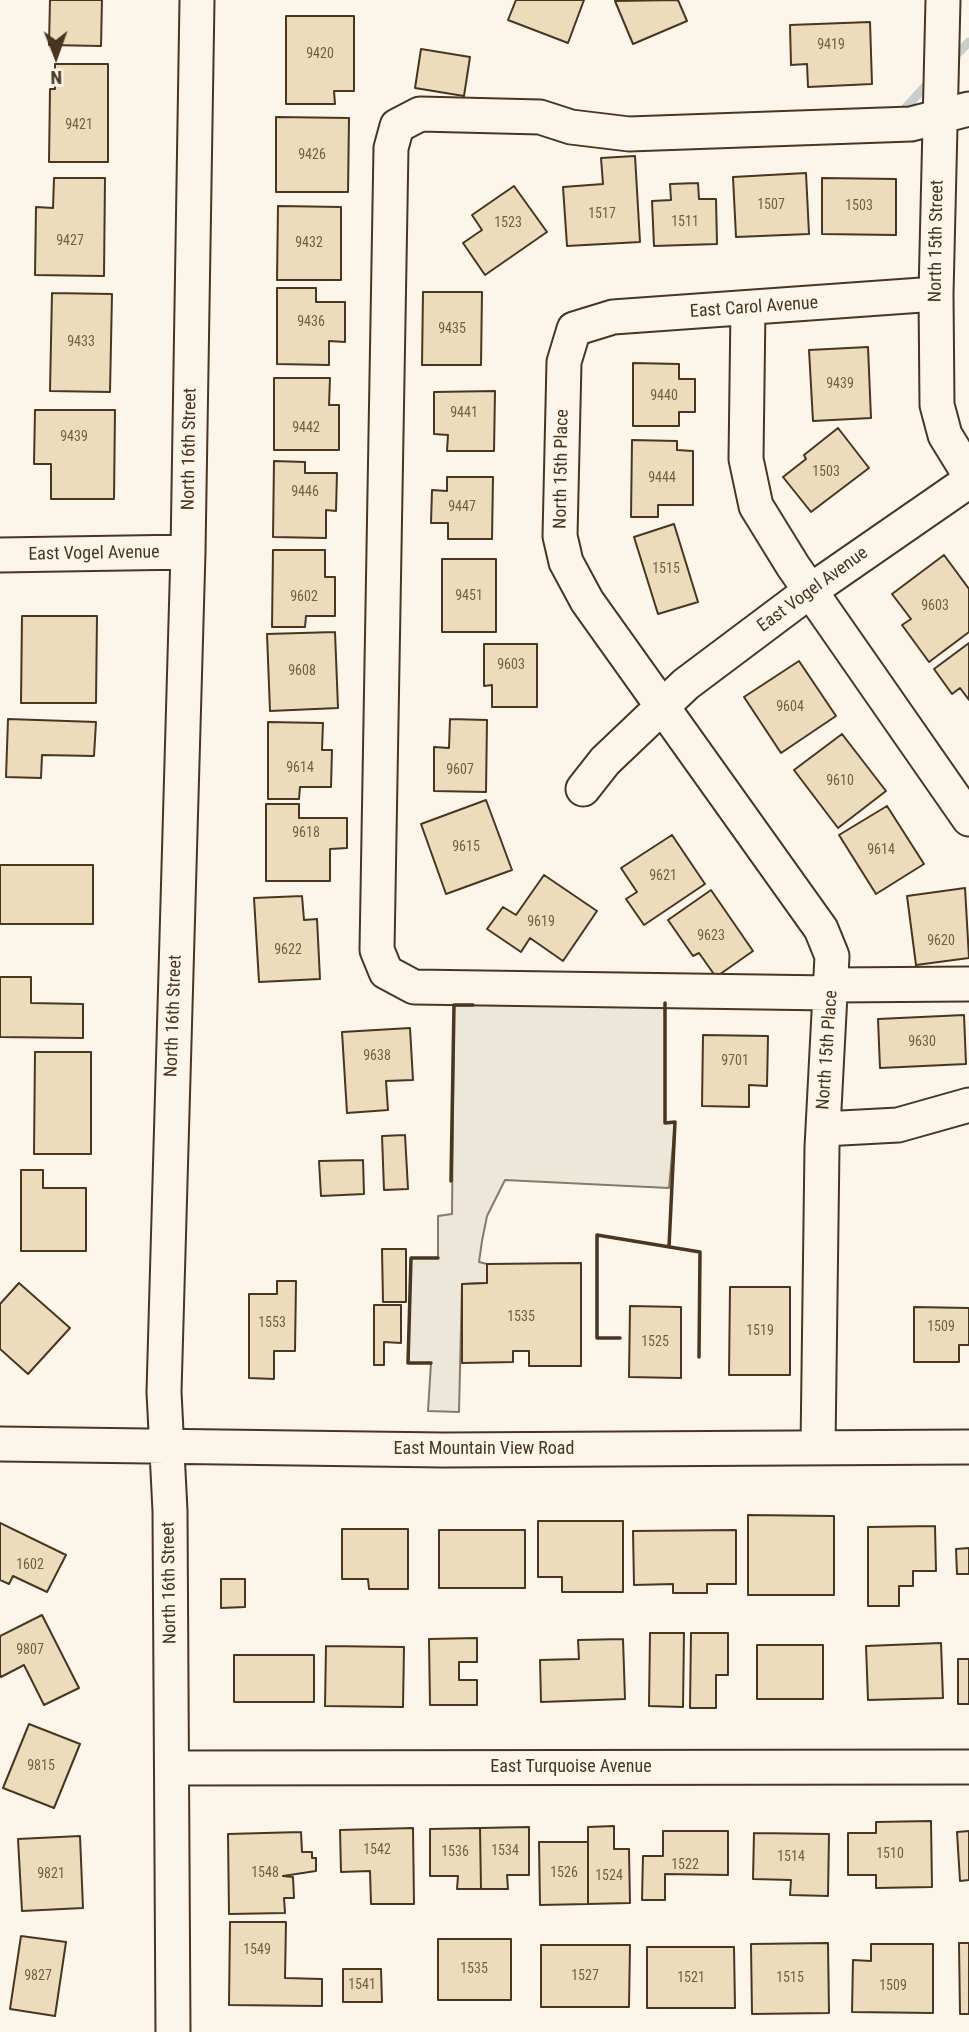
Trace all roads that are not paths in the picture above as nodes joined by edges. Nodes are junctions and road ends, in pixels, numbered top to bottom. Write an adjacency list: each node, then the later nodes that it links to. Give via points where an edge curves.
1 (197, 0): 9 (street, North 16th Street)
2 (943, 0): 3 (street, North 15th Street)
3 (954, 113): 4 (street, North 15th Street); 16 (street, via 912,124 629,134 570,127 540,117 420,114 397,126 391,148 377,950 386,972 414,987)
4 (936, 294): 5 (street, East Carol Avenue); 7 (street, North 15th Street, via 937,405 945,435)
5 (748, 308): 6 (street, East Carol Avenue, via 613,317); 11 (street, via 746,459 756,506)
6 (574, 329): 12 (street, North 15th Place, via 564,362 560,536 566,562 587,601)
7 (969, 474)
8 (969, 481): 11 (street, East Vogel Avenue)
9 (188, 552): 10 (street, East Vogel Avenue); 20 (street, North 16th Street)
10 (0, 555)
11 (810, 591): 12 (street, East Vogel Avenue); 14 (street)
12 (663, 705): 13 (street); 16 (street, North 15th Place, via 821,929 832,956)
13 (583, 789)
14 (969, 819)
15 (969, 984): 16 (street)
16 (831, 989): 18 (street, North 15th Place)
17 (969, 1105): 18 (street, via 898,1125)
18 (823, 1129): 21 (street, North 15th Place)
19 (0, 1444): 20 (street, East Mountain View Road)
20 (166, 1447): 21 (street, East Mountain View Road); 24 (street, North 16th Street)
21 (818, 1447): 22 (street, East Mountain View Road)
22 (969, 1447)
23 (969, 1767): 24 (street, East Turquoise Avenue)
24 (172, 1768): 25 (street, North 16th Street)
25 (173, 2032)

